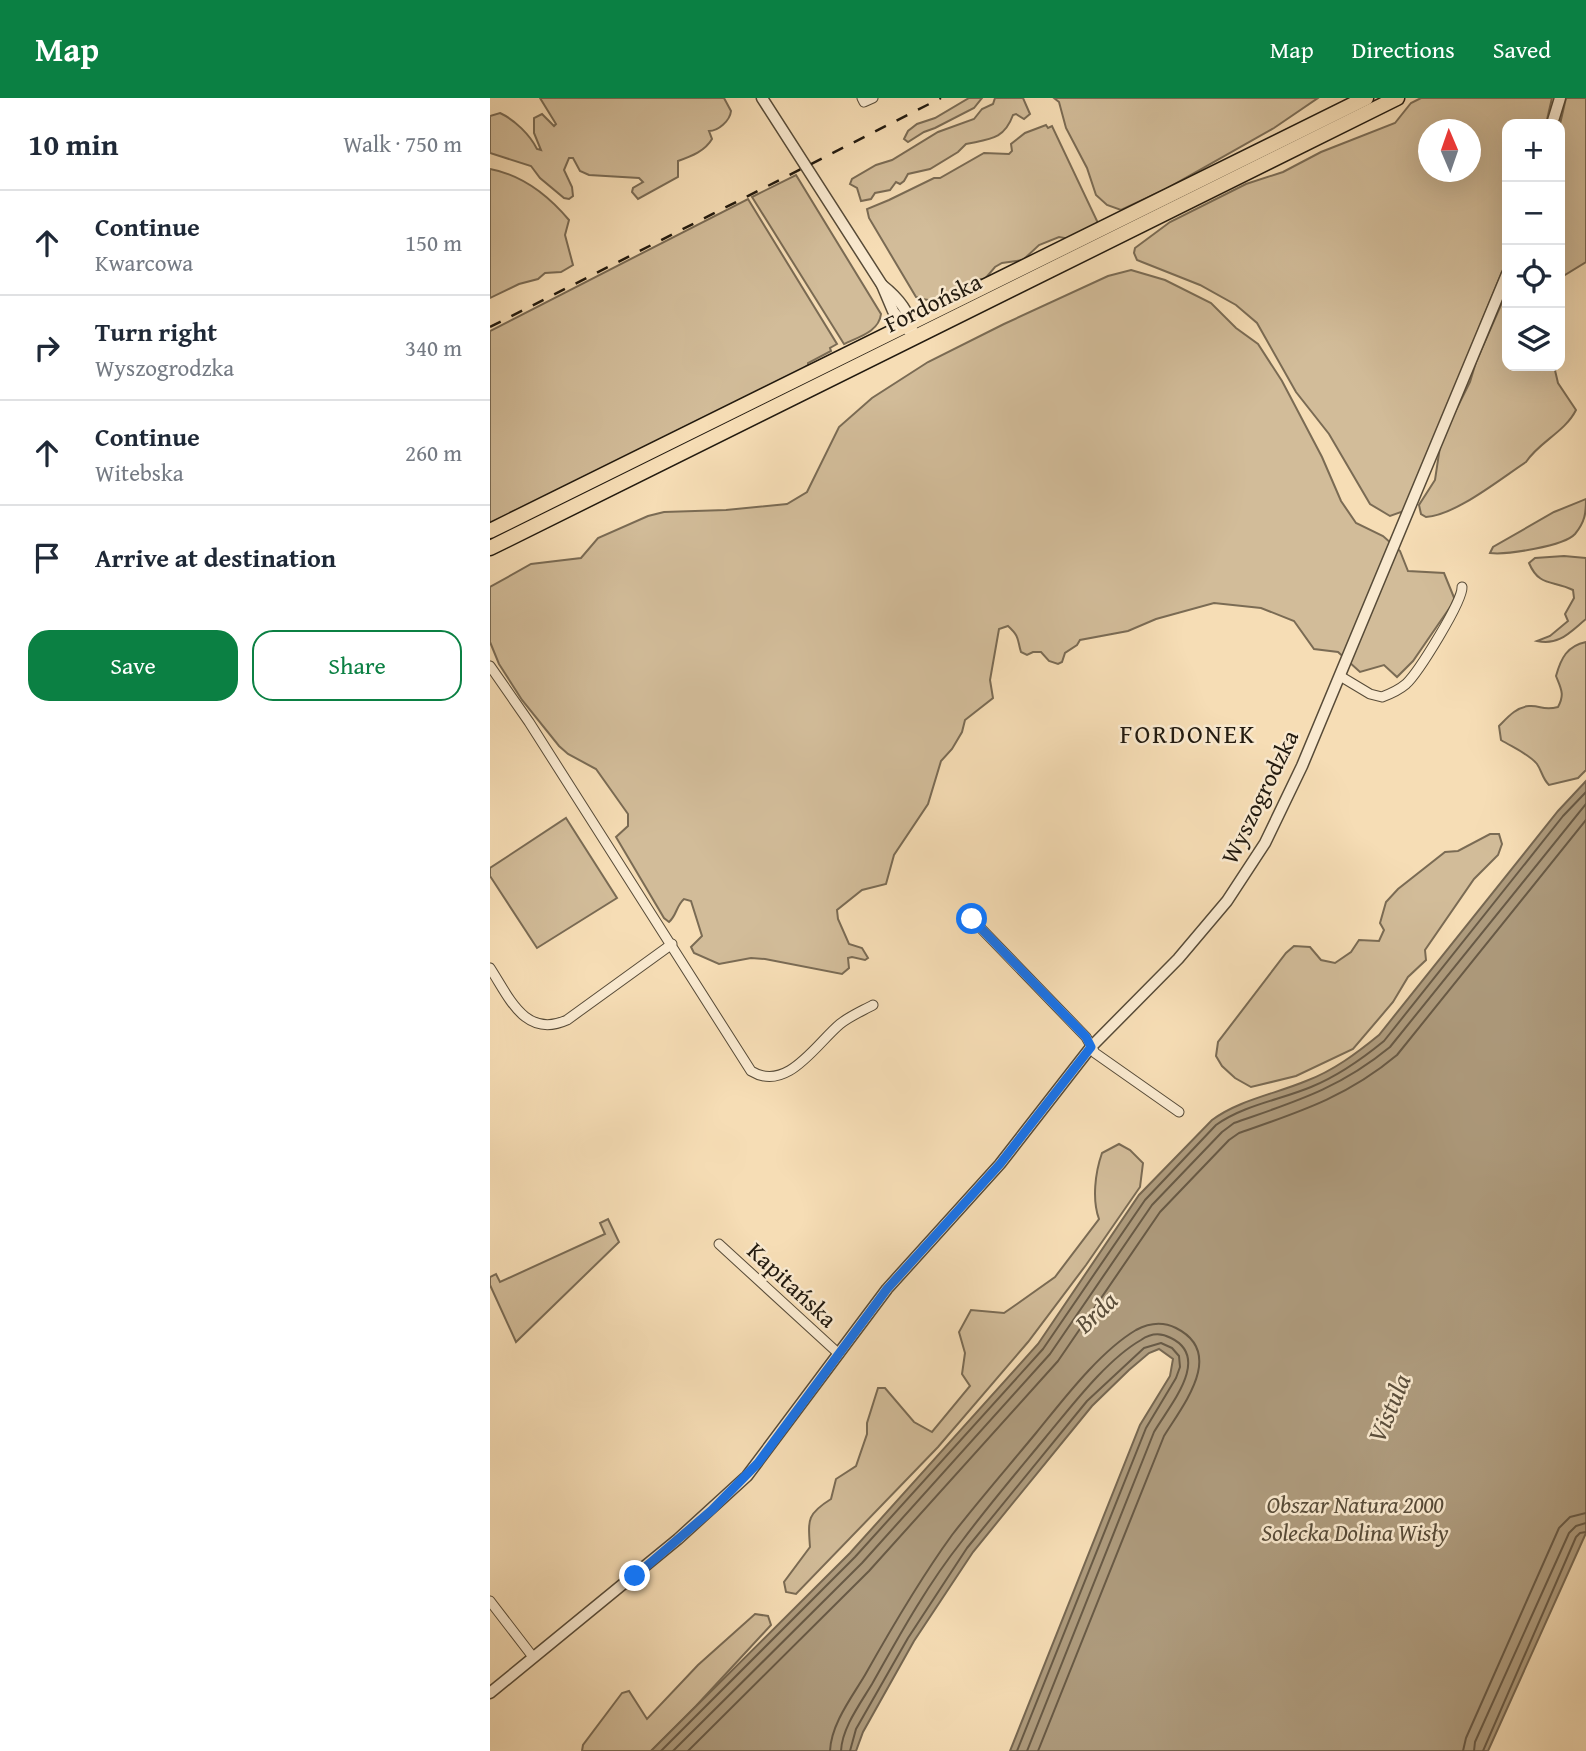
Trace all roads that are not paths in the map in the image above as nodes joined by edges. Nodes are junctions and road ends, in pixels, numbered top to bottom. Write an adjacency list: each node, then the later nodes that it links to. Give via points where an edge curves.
1 (762, 98): 8 (street)
2 (862, 98): 3 (street, via 864,102)
3 (873, 98)
4 (1366, 98): 11 (main road, Fordońska)
5 (1397, 98): 11 (main road, Fordońska)
6 (1560, 98): 7 (street)
7 (1554, 119)
8 (882, 285): 10 (street); 11 (street, via 896,296)
9 (1502, 286): 19 (street, Wyszogrodzka)
10 (893, 311): 11 (street); 12 (street)
11 (910, 328): 12 (main road, Fordońska); 13 (main road, Fordońska)
12 (883, 336): 13 (main road, Fordońska)
13 (694, 439): 14 (main road, Fordońska)
14 (678, 446): 15 (main road, Fordońska); 16 (main road, Fordońska)
15 (490, 531)
16 (490, 548)
17 (1462, 587): 19 (street, via 1448,621 1408,683 1382,697)
18 (490, 666): 21 (street)
19 (1340, 676): 24 (street, Wyszogrodzka, via 1284,807 1241,882 1191,945)
20 (967, 918): 24 (street)
21 (671, 944): 22 (street, via 555,1025 544,1026 524,1017); 23 (street, via 746,1065 758,1075 792,1070 839,1025)
22 (490, 968)
23 (873, 1005)
24 (1091, 1047): 25 (street); 27 (street, Wyszogrodzka, via 1000,1164 887,1289)
25 (1179, 1112)
26 (719, 1244): 27 (street, Kapitańska)
27 (839, 1354): 29 (street, Wyszogrodzka, via 736,1487)
28 (490, 1601): 29 (street)
29 (533, 1657): 30 (street, Wyszogrodzka)
30 (490, 1692)

